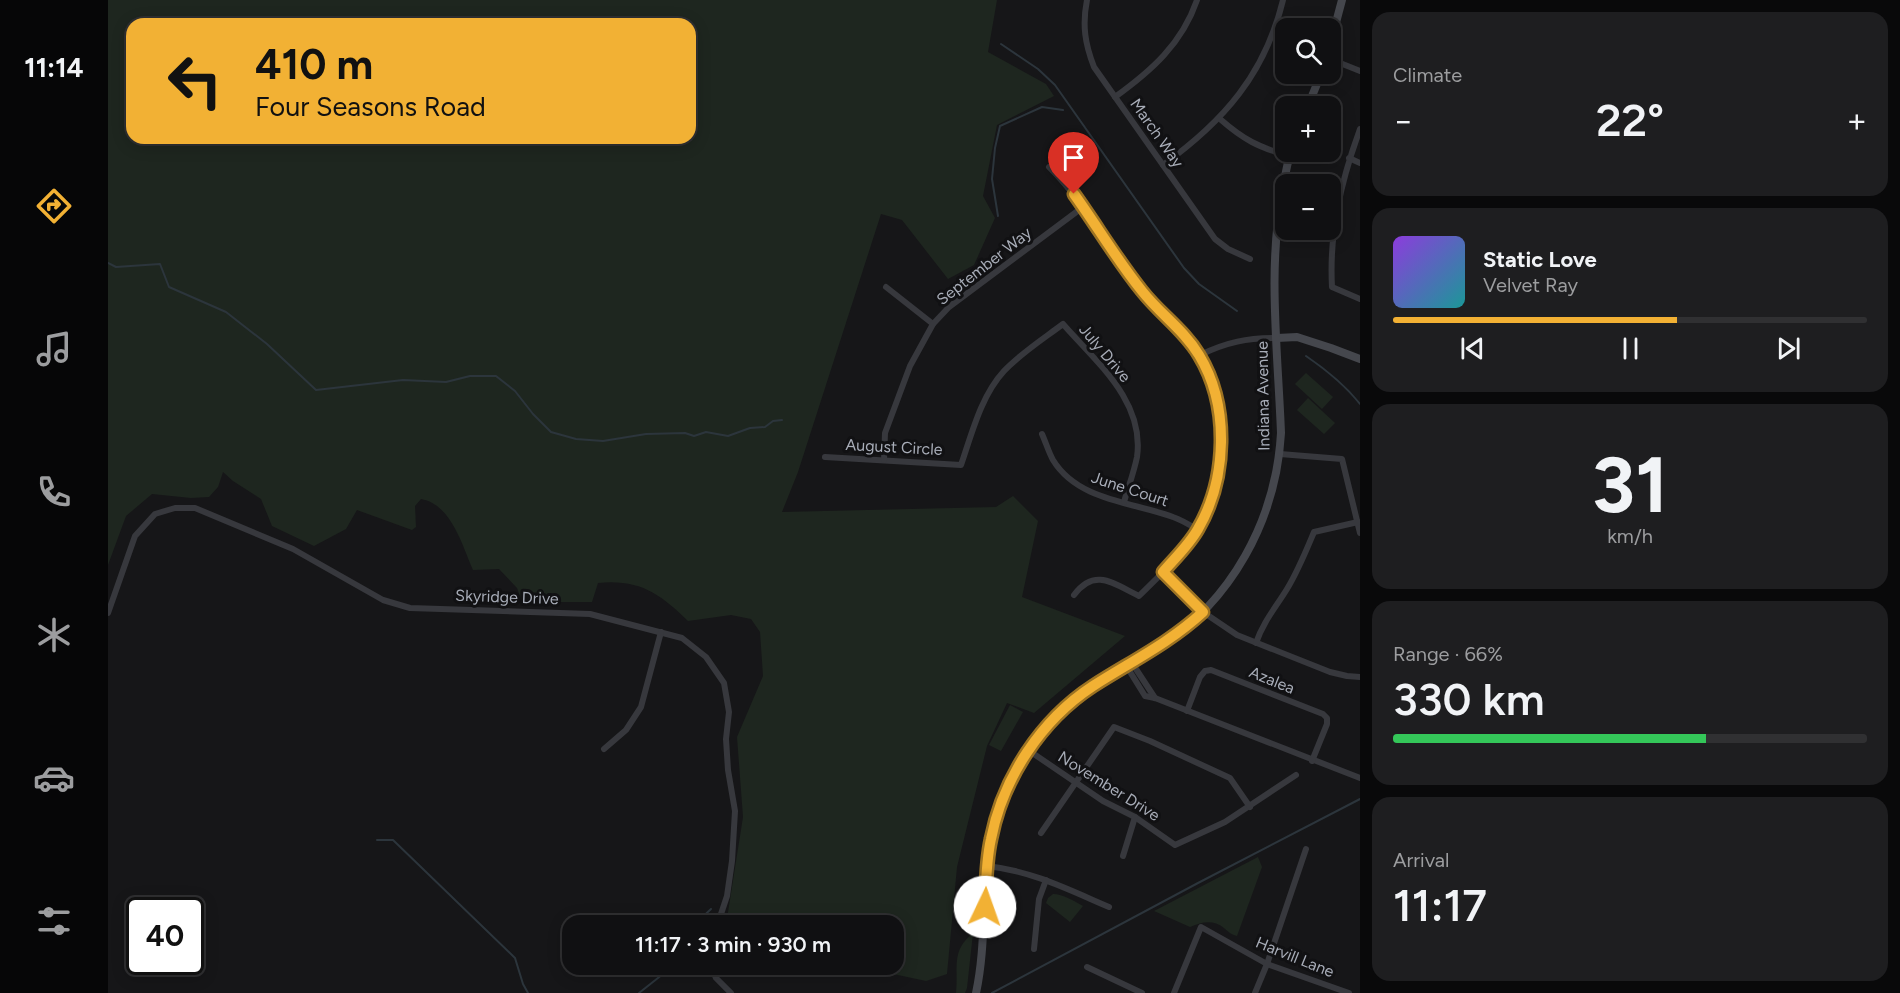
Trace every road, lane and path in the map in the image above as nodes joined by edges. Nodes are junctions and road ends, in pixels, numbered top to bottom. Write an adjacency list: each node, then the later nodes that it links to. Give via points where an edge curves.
1 (1087, 0): 8 (street, March Way, via 1084,26 1088,53)
2 (1197, 0): 8 (street, via 1174,43 1157,64)
3 (1283, 0): 9 (street, via 1266,50)
4 (1342, 0): 5 (street)
5 (1337, 18)
6 (1341, 63): 7 (street)
7 (1360, 71)
8 (1115, 97): 15 (street, March Way)
9 (1220, 118): 11 (street, via 1254,144); 15 (street)
10 (1360, 129): 12 (street)
11 (1275, 150)
12 (1349, 158): 14 (street); 20 (street, via 1334,220 1332,287)
13 (1288, 162): 22 (street, Indiana Avenue, via 1276,231)
14 (1360, 162)
15 (1164, 165): 18 (street, March Way, via 1215,239)
16 (1049, 166): 17 (street)
17 (1083, 207): 21 (street, September Way); 23 (street, via 1142,291)
18 (1250, 259)
19 (886, 287): 21 (street)
20 (1360, 299)
21 (933, 324): 28 (street, September Way, via 910,366 890,417)
22 (1277, 338): 23 (street, via 1236,340); 24 (street, via 1297,337); 26 (street, Indiana Avenue)
23 (1200, 355): 32 (street, via 1212,381 1221,434 1217,481)
24 (1360, 359)
25 (1042, 434): 30 (street, June Court, via 1053,460 1065,474 1098,496)
26 (1280, 453): 31 (street, via 1342,459); 36 (street, Indiana Avenue, via 1271,500 1255,539 1230,580)
27 (825, 457): 28 (street, August Circle)
28 (884, 460): 29 (street, August Circle)
29 (961, 465): 30 (street, July Drive, via 989,391 1019,357 1063,324 1118,387 1135,421 1137,458)
30 (1124, 502): 32 (street, June Court, via 1173,517)
31 (1358, 522): 33 (street); 39 (street, via 1314,532)
32 (1198, 530): 34 (street)
33 (1360, 533)
34 (1163, 572): 35 (street, via 1139,596 1102,579 1085,583); 36 (street)
35 (1074, 596)
36 (1203, 612): 39 (street); 40 (street, Indiana Avenue, via 1175,637)
37 (108, 613): 38 (street, Skyridge Drive, via 135,536 155,514 195,508 292,549 383,600 410,608 590,614)
38 (661, 632): 43 (street, via 641,707 626,730); 57 (street, Skyridge Drive, via 682,638 706,657 724,683 729,712 728,770 735,811 728,896)
39 (1256, 643): 41 (street, via 1330,672)
40 (1129, 665): 42 (street, via 1155,698); 44 (street, Indiana Avenue, via 1072,702)
41 (1360, 677)
42 (1187, 711): 45 (street); 45 (street, Azalea, via 1200,676 1207,670 1323,714 1327,724)
43 (604, 749)
44 (1028, 750): 48 (street, November Drive); 54 (street, Indiana Avenue, via 1001,801)
45 (1312, 761): 47 (street)
46 (1296, 775): 49 (street)
47 (1360, 778)
48 (1076, 783): 49 (street, via 1114,727 1230,778); 50 (street, November Drive); 51 (street)
49 (1250, 807): 50 (street, November Drive, via 1175,845)
50 (1135, 816): 53 (street)
51 (1041, 833)
52 (1306, 849): 59 (street)
53 (1124, 856)
54 (987, 866): 55 (street); 64 (street, Indiana Avenue, via 983,948)
55 (1047, 880): 56 (street); 58 (street, via 1039,899)
56 (1109, 907)
57 (721, 915)
58 (1034, 948)
59 (1267, 964): 62 (street, Harvill Lane); 66 (street, Harvill Lane, via 1201,927); 67 (street)
60 (1088, 967): 65 (street)
61 (715, 975): 63 (street)
62 (1340, 992): 68 (street, Harvill Lane)
63 (731, 993)
64 (976, 993)
65 (1142, 993)
66 (1174, 993)
67 (1255, 993)
68 (1349, 993)

